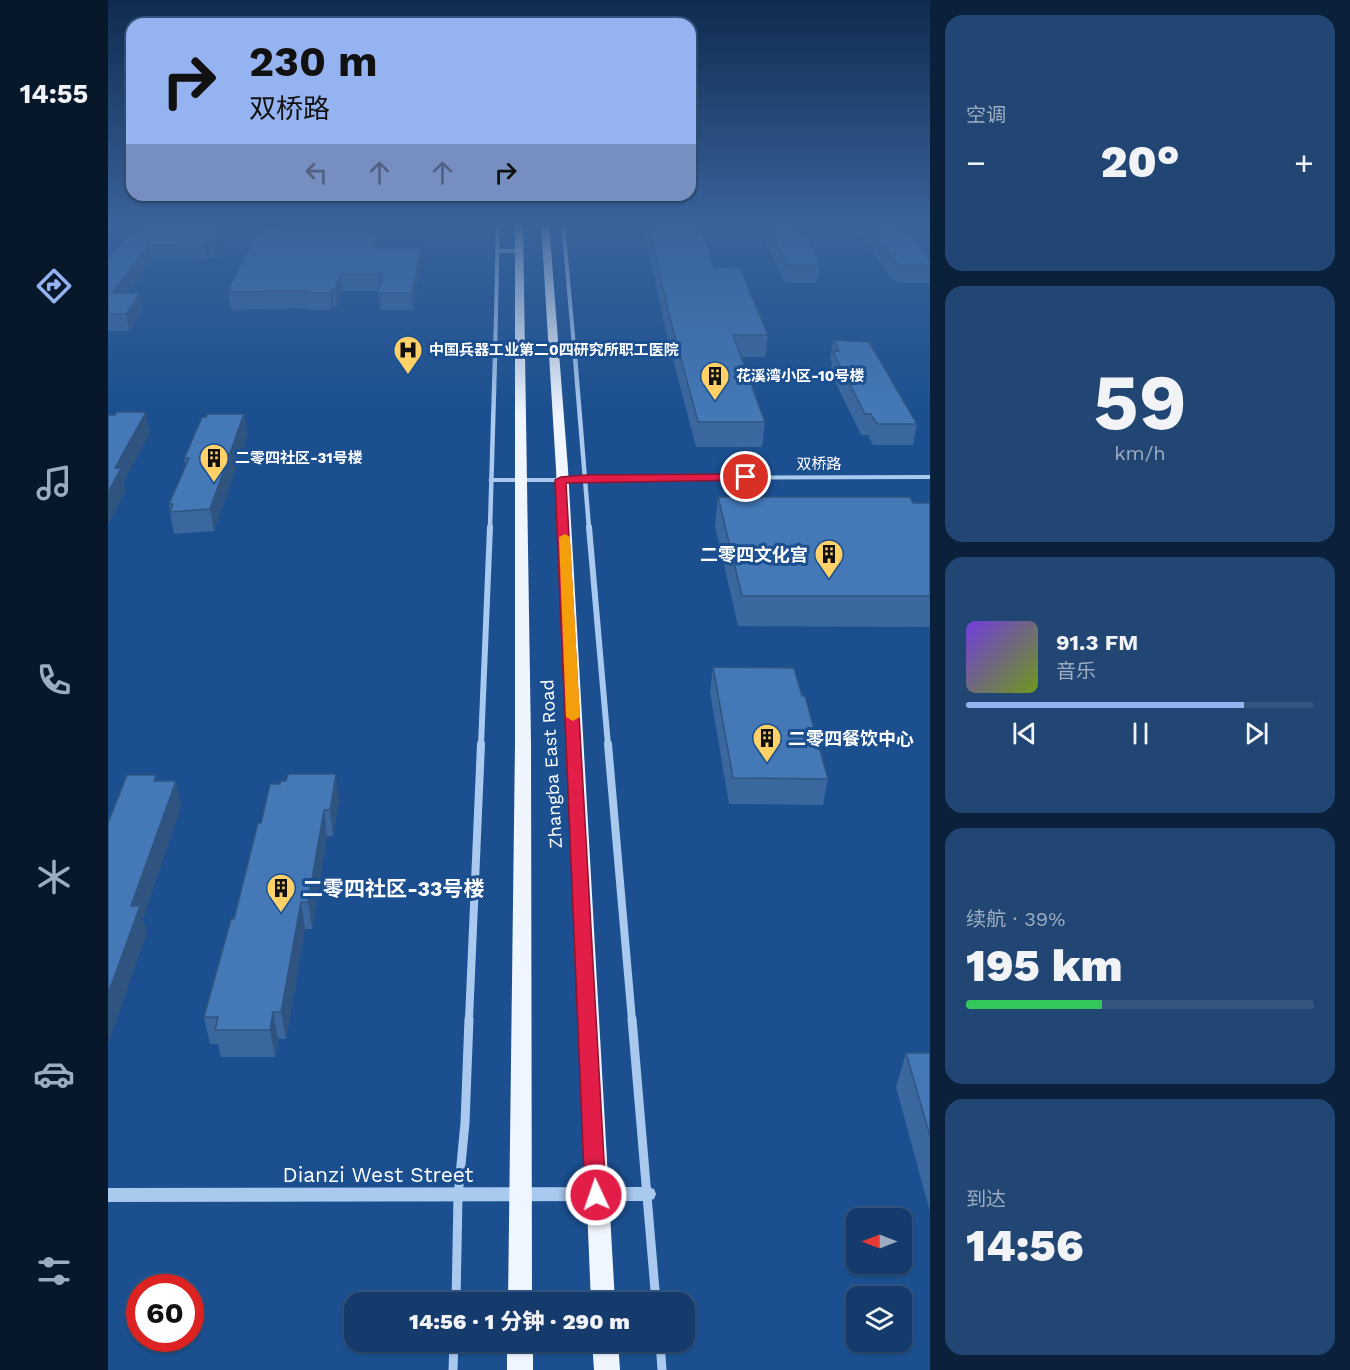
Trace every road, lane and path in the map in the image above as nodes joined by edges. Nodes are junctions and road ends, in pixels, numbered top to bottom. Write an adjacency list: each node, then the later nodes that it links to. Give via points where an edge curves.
1 (497, 287): 7 (street)
2 (519, 287): 8 (main road, Zhangba East Road)
3 (549, 287): 9 (main road, Zhangba East Road)
4 (569, 287): 6 (street)
5 (930, 477): 6 (street, 双桥路)
6 (586, 478): 9 (street, 双桥路); 10 (street)
7 (492, 480): 8 (street, 双桥路); 13 (street)
8 (521, 480): 9 (street, 双桥路); 14 (main road, Zhangba East Road)
9 (561, 480): 12 (main road, Zhangba East Road)
10 (648, 1194): 12 (street, Dianzi West Street); 18 (street)
11 (108, 1195): 13 (street, Dianzi West Street)
12 (596, 1195): 14 (street, Dianzi West Street); 17 (main road, Zhangba East Road)
13 (458, 1196): 14 (street, Dianzi West Street); 15 (street)
14 (521, 1196): 16 (main road, Zhangba East Road)
15 (456, 1292)
16 (520, 1292)
17 (602, 1292)
18 (655, 1292)
19 (454, 1352): 23 (street)
20 (520, 1352): 24 (main road)
21 (606, 1352): 25 (main road)
22 (661, 1352): 26 (street)
23 (453, 1370)
24 (520, 1370)
25 (607, 1370)
26 (662, 1370)

